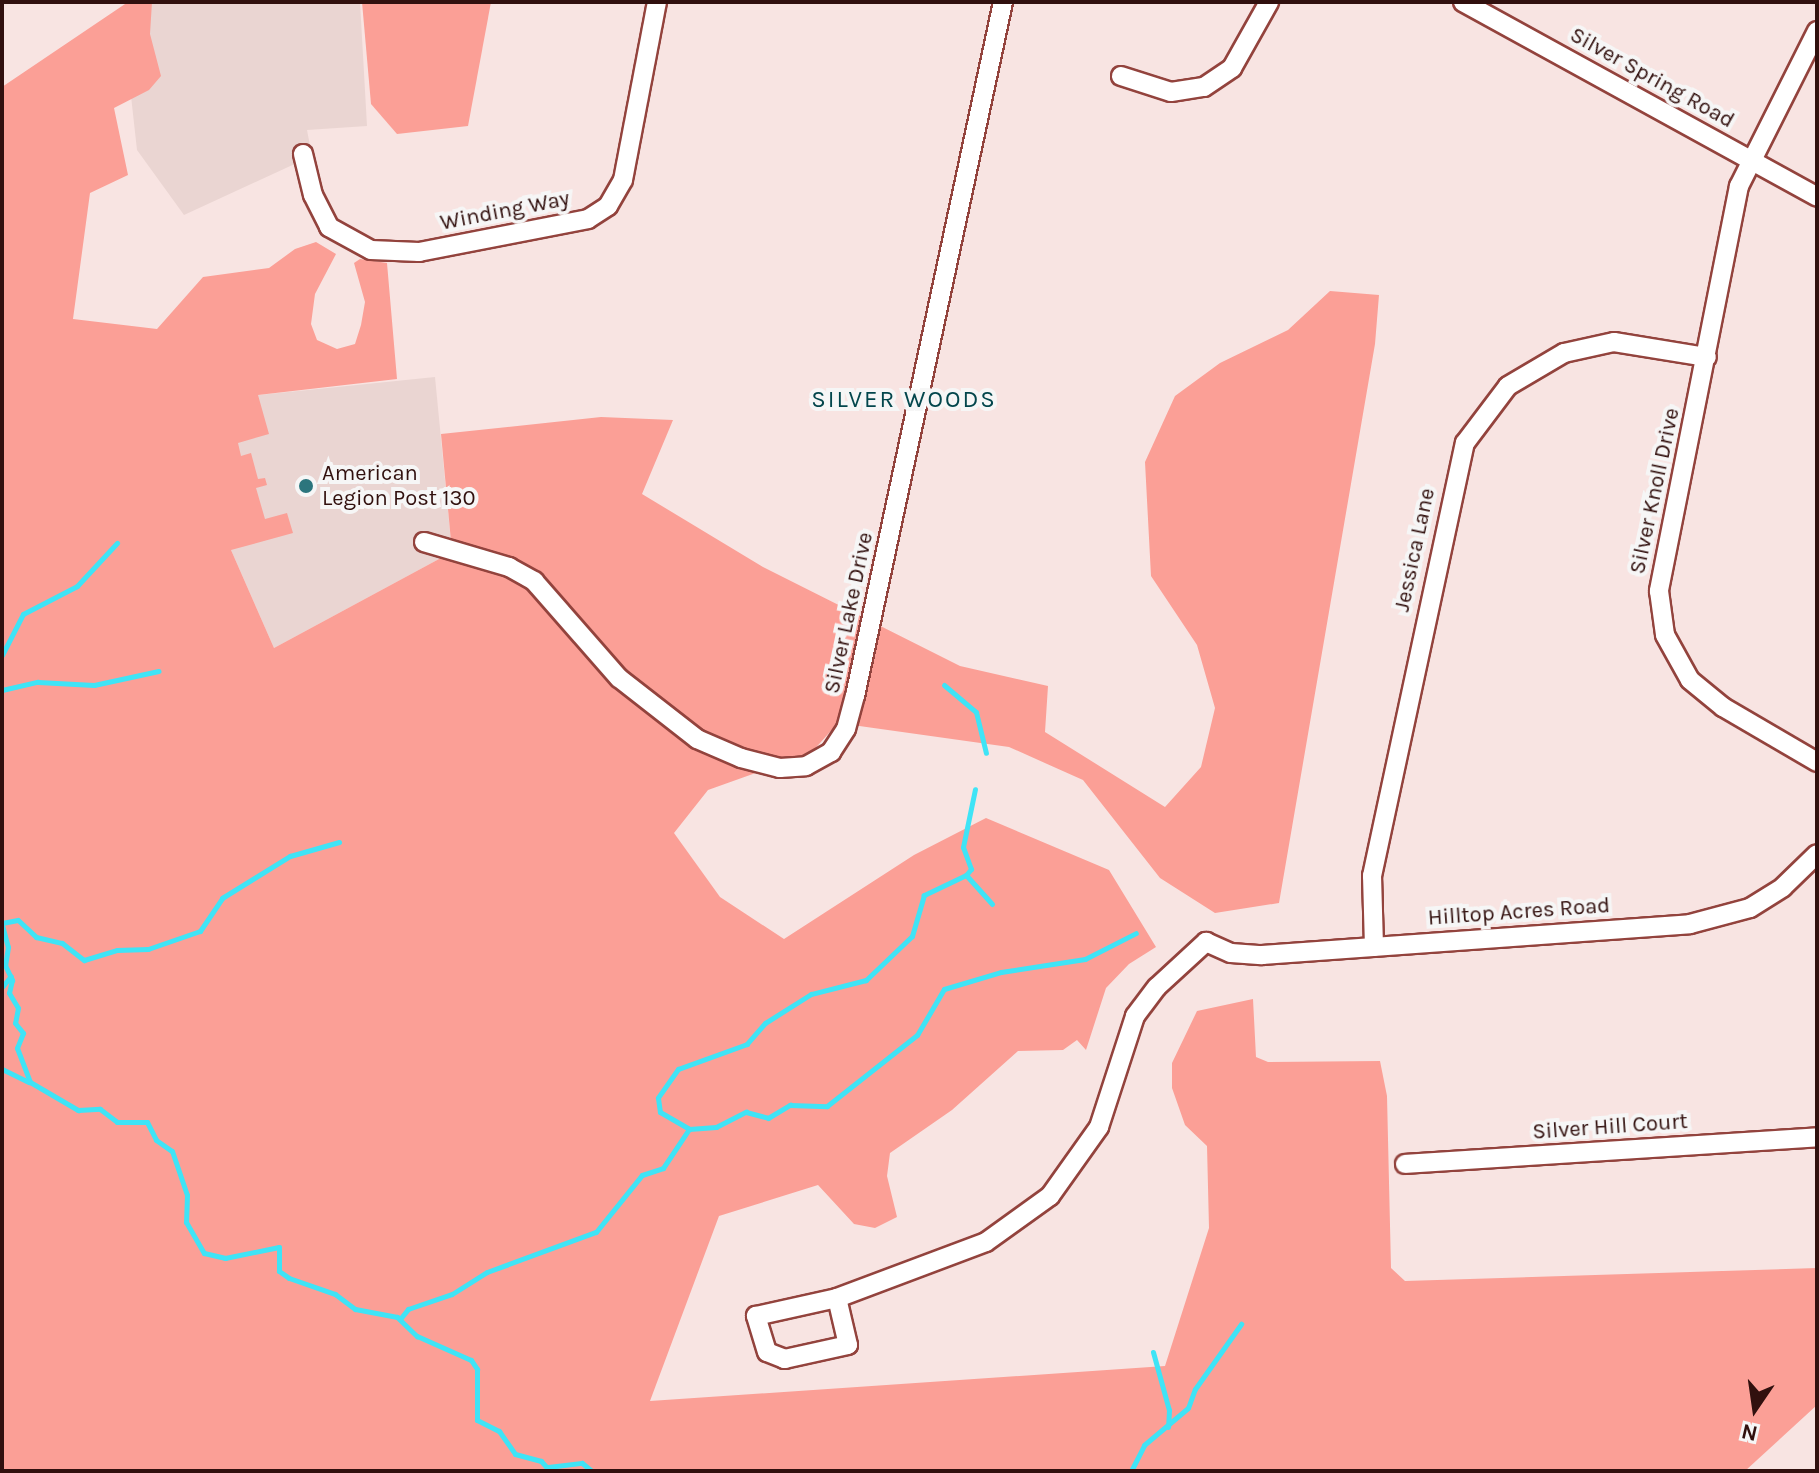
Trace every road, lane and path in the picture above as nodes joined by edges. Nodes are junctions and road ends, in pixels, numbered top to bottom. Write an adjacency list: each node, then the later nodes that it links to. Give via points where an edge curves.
1 (657, 2): 7 (street, Winding Way, via 623,180 608,206 588,219 419,252 371,250 329,227 313,195)
2 (1003, 2): 11 (street, Silver Lake Drive, via 855,696 831,752 806,766 780,768 697,739 619,678 534,581 509,567)
3 (1269, 2): 6 (street, via 1232,68 1204,87 1171,92)
4 (1463, 2): 8 (street, Silver Spring Road)
5 (1817, 31): 8 (street, Silver Knoll Drive)
6 (1121, 76)
7 (303, 154)
8 (1752, 160): 9 (street, Silver Spring Road); 10 (street, Silver Knoll Drive, via 1733,208)
9 (1817, 197)
10 (1707, 357): 12 (street, Silver Knoll Drive, via 1661,568 1665,635 1679,665 1701,691); 14 (street, Jessica Lane, via 1635,343 1564,353 1508,386 1465,443 1372,876)
11 (424, 542)
12 (1817, 762)
13 (1817, 854): 14 (street, Hilltop Acres Road, via 1766,899 1715,920)
14 (1374, 947): 17 (street, Hilltop Acres Road, via 1246,955 1206,942 1157,987 1135,1016 1099,1127 1050,1196 986,1242)
15 (1817, 1137): 16 (street, Silver Hill Court)
16 (1405, 1164)
17 (837, 1298): 17 (street, via 756,1316 767,1352 785,1359 848,1345)

